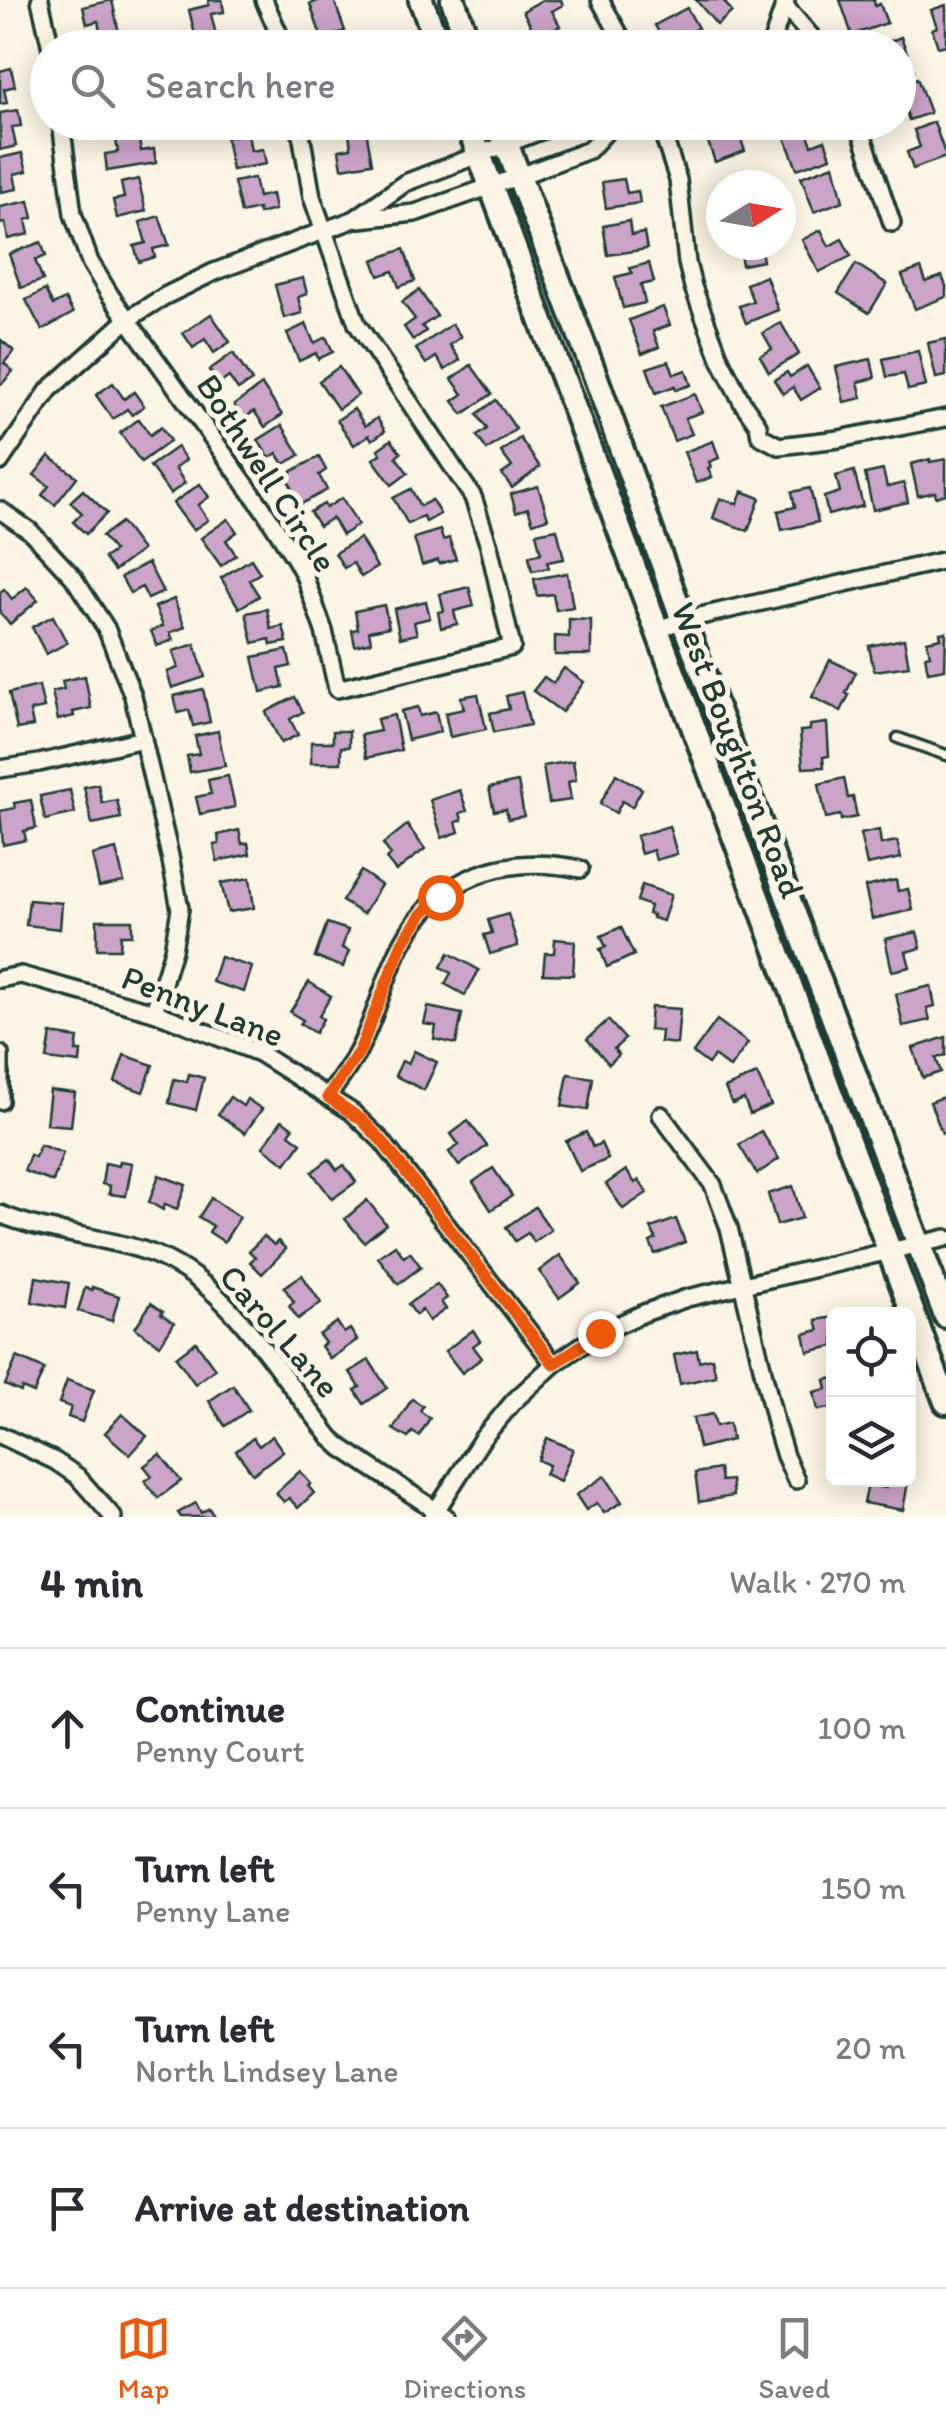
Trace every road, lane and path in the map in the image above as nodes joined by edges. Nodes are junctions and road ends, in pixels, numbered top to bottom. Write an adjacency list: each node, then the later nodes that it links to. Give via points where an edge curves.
1 (40, 0): 7 (street)
2 (264, 0): 8 (street)
3 (421, 0): 9 (main road)
4 (453, 0): 10 (main road)
5 (600, 0): 11 (street)
6 (785, 3): 12 (street); 13 (street)
7 (47, 30)
8 (277, 30)
9 (432, 30)
10 (464, 30)
11 (617, 30)
12 (776, 30)
13 (807, 30)
14 (63, 140): 28 (street, via 72,214 90,262)
15 (302, 140): 27 (street)
16 (473, 140): 22 (main road, West Boughton Road)
17 (494, 140): 22 (street)
18 (504, 140): 23 (main road, West Boughton Road)
19 (597, 140): 23 (street, via 589,150)
20 (666, 140): 29 (street, via 693,286 721,362 760,436 780,446)
21 (864, 140): 26 (street)
22 (478, 154): 24 (main road, West Boughton Road); 25 (street, via 405,183)
23 (517, 177): 24 (street); 33 (main road, West Boughton Road)
24 (490, 186): 25 (street, via 415,213); 34 (main road, West Boughton Road)
25 (355, 219): 27 (street)
26 (892, 223)
27 (323, 232): 28 (street, via 190,282); 28 (street, Bothwell Circle, via 357,324 472,498 512,647 336,688 324,630 296,560)
28 (128, 319): 30 (street, via 49,390)
29 (946, 418)
30 (0, 462)
31 (0, 510): 36 (street, via 73,577 106,628)
32 (946, 560): 33 (street)
33 (683, 620): 34 (street); 48 (main road, West Boughton Road)
34 (656, 630): 49 (main road, West Boughton Road)
35 (898, 738): 37 (lane)
36 (143, 739): 38 (street); 41 (street, via 180,909)
37 (946, 756)
38 (0, 770)
39 (580, 868): 43 (street, via 529,862 493,869 440,897 402,944 360,1050)
40 (0, 979): 41 (street, Penny Lane, via 21,975)
41 (154, 1012): 43 (street, Penny Lane, via 259,1052)
42 (0, 1054): 44 (street)
43 (328, 1097): 52 (street, Penny Lane, via 382,1141)
44 (0, 1101)
45 (660, 1115): 50 (street, via 713,1185)
46 (0, 1214): 56 (street, Carol Lane, via 138,1248 208,1286 331,1438)
47 (946, 1238): 48 (street)
48 (919, 1244): 49 (street); 51 (main road, West Boughton Road)
49 (890, 1252): 50 (street); 53 (main road, West Boughton Road)
50 (744, 1286): 52 (street, via 644,1313); 55 (street, via 776,1426)
51 (946, 1316)
52 (554, 1364): 56 (street, via 482,1439)
53 (946, 1402)
54 (0, 1435): 57 (street, via 77,1476)
55 (796, 1480)
56 (438, 1515)
57 (113, 1517)

